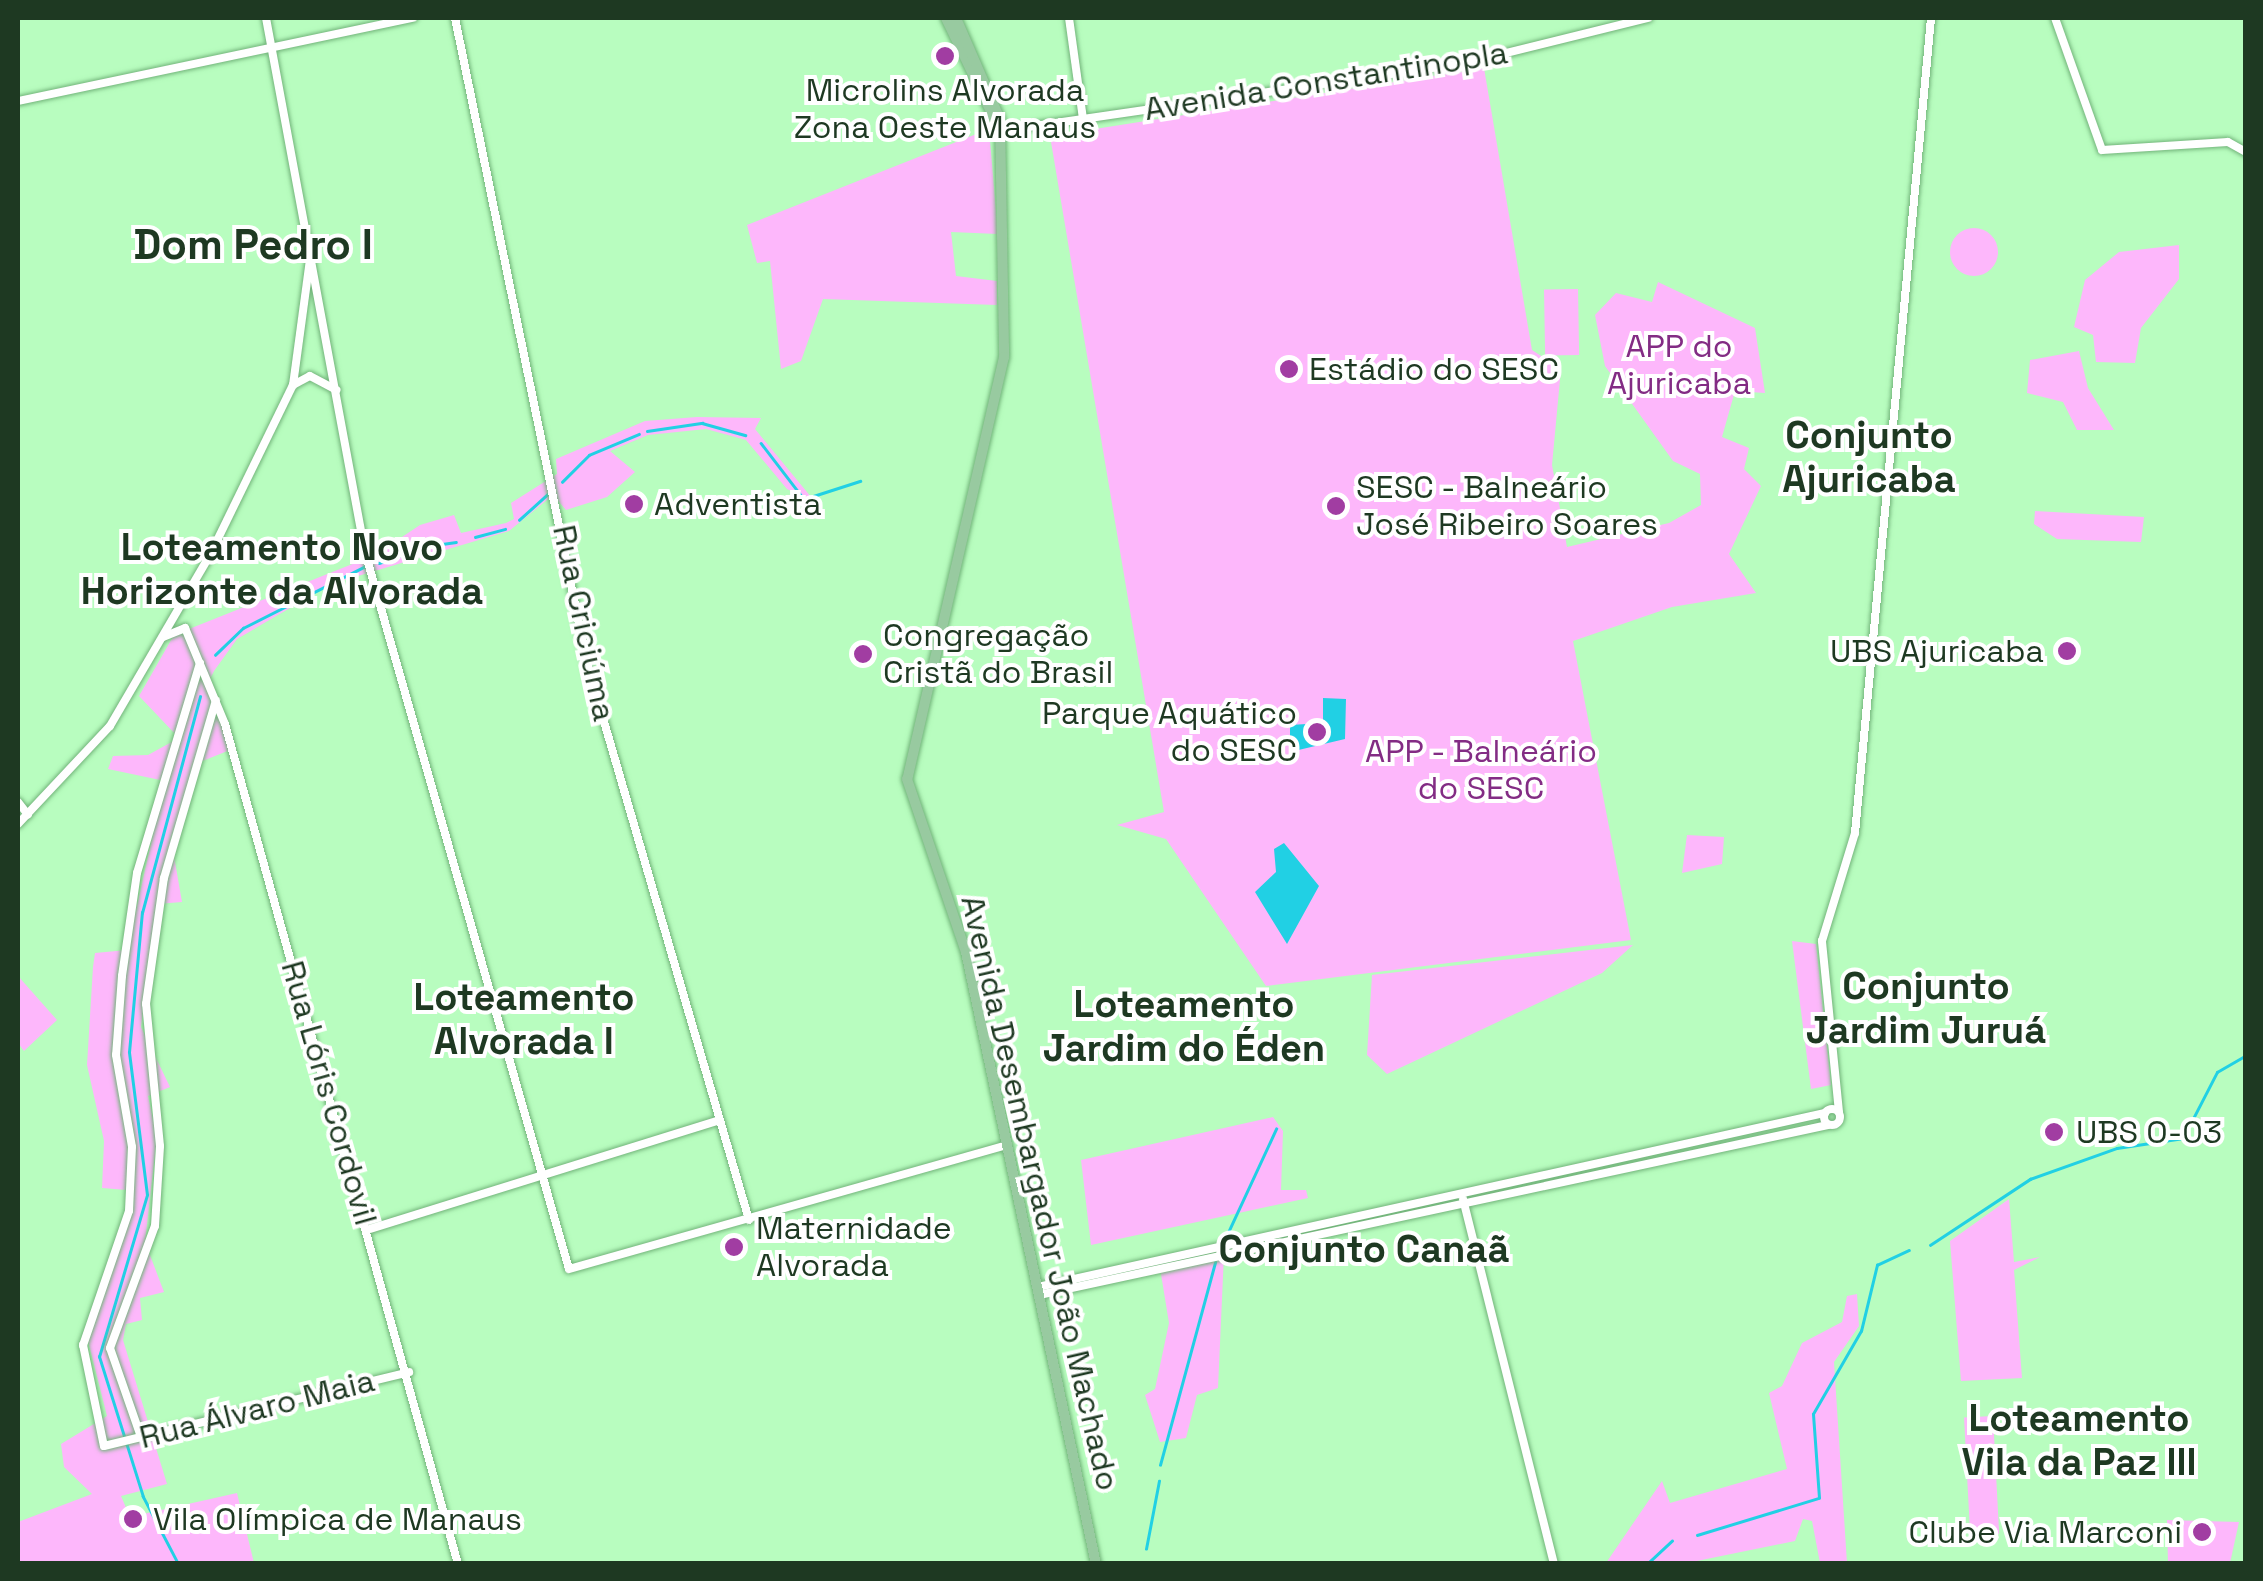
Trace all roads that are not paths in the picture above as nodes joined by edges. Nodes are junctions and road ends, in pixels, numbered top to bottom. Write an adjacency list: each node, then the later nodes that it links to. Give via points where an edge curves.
1 (266, 18): 10 (street)
2 (413, 18): 10 (street)
3 (455, 18): 34 (street, Rua Criciúma, via 614,754)
4 (946, 18): 13 (main road, Avenida Desembargador João Machado)
5 (956, 18): 13 (main road, Avenida Desembargador João Machado)
6 (1069, 18): 12 (street)
7 (1648, 18): 12 (street, Avenida Constantinopla, via 1462,64)
8 (1931, 18): 31 (street, via 1855,833 1822,941)
9 (2055, 18): 14 (street, via 2102,150 2228,142)
10 (273, 47): 11 (street); 15 (street)
11 (18, 101)
12 (1083, 120): 13 (street, Avenida Constantinopla)
13 (1001, 131): 36 (main road, Avenida Desembargador João Machado, via 1004,358 907,780 966,952)
14 (2246, 152)
15 (310, 244): 16 (street); 17 (street)
16 (309, 302): 17 (street); 18 (street)
17 (322, 304): 19 (street)
18 (302, 354): 20 (street); 22 (street)
19 (335, 369): 21 (street); 23 (street)
20 (310, 376): 21 (street); 22 (street)
21 (325, 378): 23 (street)
22 (294, 386): 24 (street)
23 (339, 393): 37 (street, via 370,573)
24 (163, 636): 25 (street, Rua Lóris Cordovil, via 185,628); 30 (street, via 96,745)
25 (200, 662): 26 (street, Rua Lóris Cordovil); 43 (street, Rua Álvaro Maia, via 156,799 126,945 116,1034 132,1147 129,1211 83,1344 109,1445)
26 (216, 700): 27 (street, Rua Lóris Cordovil); 28 (street)
27 (225, 724): 28 (street); 40 (street, Rua Lóris Cordovil)
28 (207, 730): 43 (street, via 164,878 146,1004 143,1050 160,1146 155,1226 110,1348)
29 (18, 802): 30 (street)
30 (22, 818)
31 (1836, 1086): 32 (street); 33 (street)
32 (1826, 1112): 33 (street); 35 (street); 38 (street)
33 (1838, 1112): 35 (street)
34 (717, 1121): 37 (street); 39 (street, Rua Criciúma)
35 (1828, 1125): 38 (street)
36 (1007, 1145): 39 (street); 41 (main road, Avenida Desembargador João Machado)
37 (540, 1172): 39 (street, via 575,1272); 40 (street)
38 (1463, 1199): 41 (street); 46 (street)
39 (749, 1220)
40 (370, 1229): 42 (street, Rua Lóris Cordovil)
41 (1038, 1291): 45 (main road, Avenida Desembargador João Machado)
42 (409, 1372): 43 (street, Rua Álvaro Maia); 44 (street, Rua Lóris Cordovil)
43 (138, 1438)
44 (458, 1564)
45 (1096, 1564)
46 (1554, 1564)

